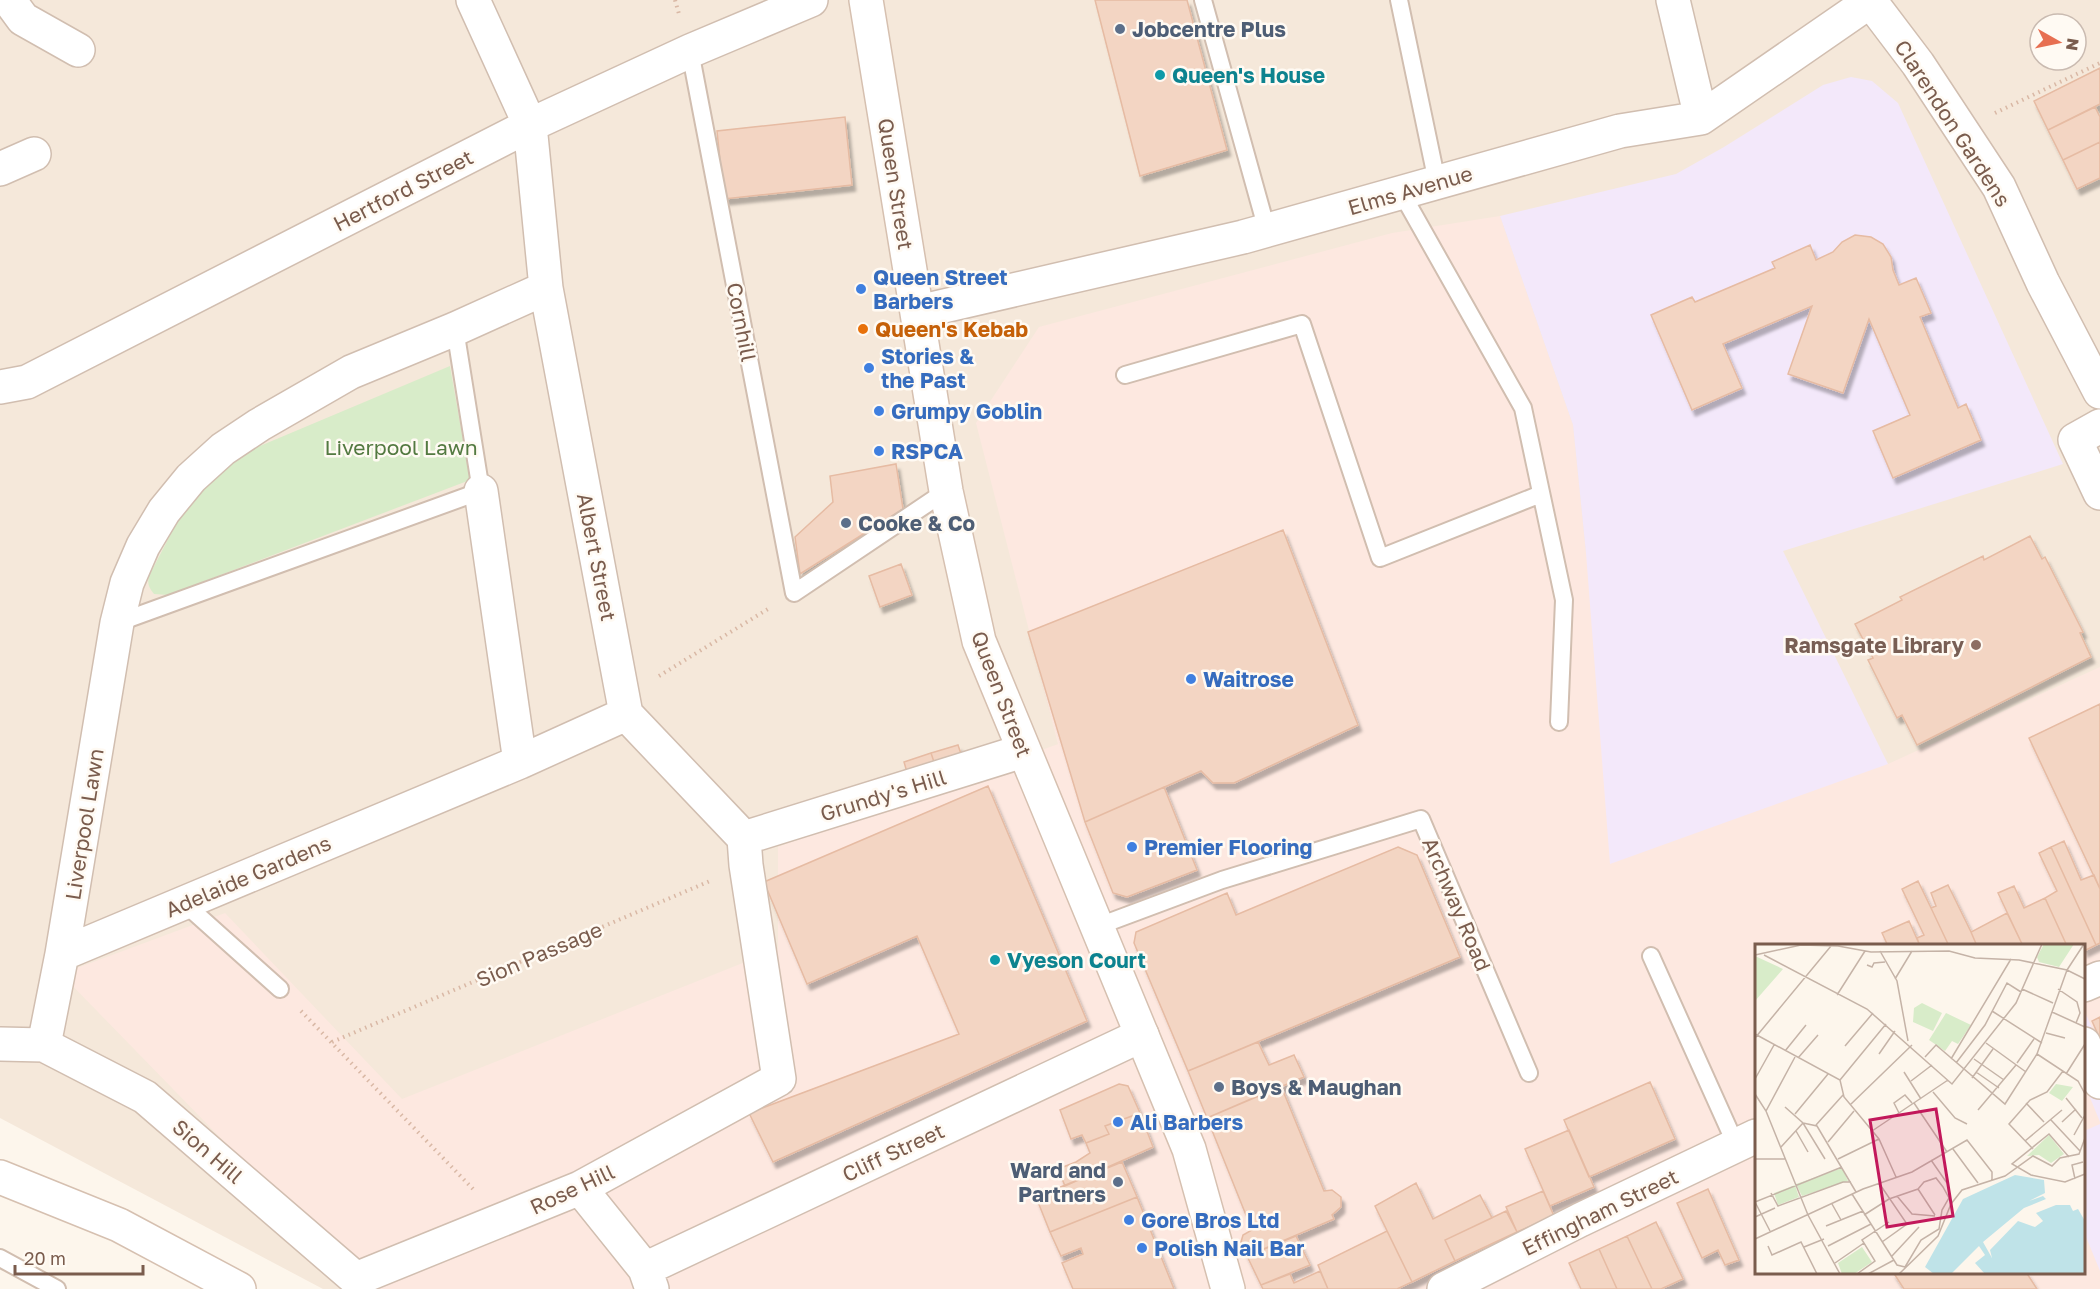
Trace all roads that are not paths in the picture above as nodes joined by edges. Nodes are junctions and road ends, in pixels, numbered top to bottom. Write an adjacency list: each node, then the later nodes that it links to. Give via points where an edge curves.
1 (9, 0): 9 (street, via 23,19)
2 (473, 0): 12 (street, Albert Street)
3 (811, 0): 10 (street, Hertford Street)
4 (866, 0): 19 (street, Queen Street)
5 (1203, 0): 17 (lane)
6 (1399, 0): 15 (lane)
7 (1672, 0): 11 (street)
8 (1871, 1): 11 (street, Elms Avenue); 23 (street, Clarendon Gardens, via 1918,64 1999,187)
9 (78, 50)
10 (690, 51): 12 (street, Hertford Street); 26 (lane, Cornhill, via 794,593)
11 (1701, 118): 15 (street, Elms Avenue, via 1620,131)
12 (530, 125): 18 (street, Albert Street); 22 (street, Hertford Street, via 27,382)
13 (34, 154): 14 (street)
14 (0, 169)
15 (1437, 182): 16 (street, Elms Avenue)
16 (1401, 192): 17 (street, Elms Avenue); 28 (lane, via 1523,408)
17 (1267, 230): 19 (street, Elms Avenue)
18 (546, 288): 20 (street, Liverpool Lawn); 30 (street, Albert Street)
19 (918, 312): 26 (street, Queen Street)
20 (455, 329): 25 (lane); 29 (street, Liverpool Lawn, via 351,372 223,449 191,478 164,511 127,583)
21 (1125, 375): 28 (lane, via 1302,324 1380,558)
22 (0, 387)
23 (2100, 392)
24 (2100, 426): 27 (street, via 2074,440)
25 (481, 491): 29 (lane); 33 (street)
26 (946, 491): 32 (street, Queen Street, via 979,641)
27 (2100, 493)
28 (1541, 494): 31 (lane, via 1564,600)
29 (117, 622): 37 (street, Liverpool Lawn)
30 (625, 706): 33 (street, Adelaide Gardens); 34 (street)
31 (1559, 722)
32 (1023, 751): 34 (street, Grundy's Hill); 36 (street, Queen Street)
33 (520, 762): 35 (street, Adelaide Gardens)
34 (745, 852): 50 (street, Rose Hill, via 779,1079)
35 (184, 903): 37 (street, Adelaide Gardens); 41 (lane)
36 (1096, 927): 42 (street, Queen Street); 46 (lane, Archway Road, via 1222,880 1421,819)
37 (62, 954): 44 (street)
38 (1652, 956): 48 (lane)
39 (2100, 978): 40 (street)
40 (2085, 985)
41 (280, 989)
42 (1142, 1035): 53 (street, Cliff Street); 56 (street, Queen Street, via 1189,1149)
43 (0, 1044): 44 (street)
44 (44, 1045): 52 (street, Sion Hill, via 146,1098)
45 (2085, 1046): 47 (street)
46 (1528, 1072)
47 (2100, 1082)
48 (1746, 1140): 57 (street, Effingham Street)
49 (0, 1177): 55 (street, via 120,1225)
50 (580, 1188): 52 (street, Rose Hill); 53 (street, Cliff Street)
51 (0, 1258): 54 (lane)
52 (356, 1279)
53 (648, 1279)
54 (57, 1289)
55 (239, 1289)
56 (1228, 1289)
57 (1444, 1289)

